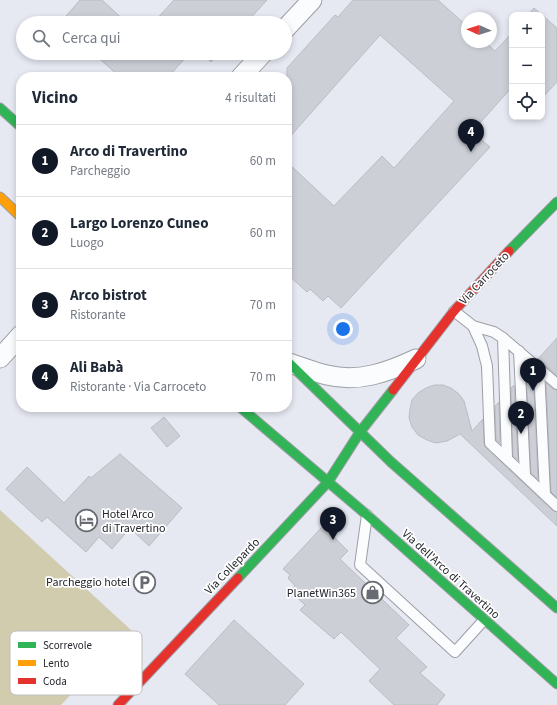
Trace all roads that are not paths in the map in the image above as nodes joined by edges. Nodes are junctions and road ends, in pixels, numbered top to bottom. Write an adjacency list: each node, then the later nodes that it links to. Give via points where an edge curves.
1 (312, 0): 2 (street)
2 (292, 21)
3 (256, 60): 4 (street)
4 (245, 72)
5 (0, 108): 6 (main road)
6 (16, 122)
7 (0, 197): 9 (main road)
8 (557, 202): 10 (main road, Via Carroceto)
9 (16, 212)
10 (454, 311): 11 (lane); 16 (main road, Via Carroceto)
11 (473, 326): 12 (lane); 23 (lane, via 482,346 488,377 490,443)
12 (504, 338): 14 (lane); 23 (lane)
13 (16, 340): 15 (street)
14 (519, 351): 19 (lane); 24 (lane)
15 (0, 358)
16 (416, 359): 17 (street, Via Carroceto, via 381,374 353,378 327,375); 22 (main road, Via Carroceto)
17 (292, 363)
18 (292, 366): 22 (main road)
19 (539, 368): 20 (lane); 26 (lane)
20 (557, 384)
21 (246, 412): 25 (main road, Via dell'Arco di Travertino)
22 (360, 432): 25 (main road); 29 (main road)
23 (507, 458): 24 (lane)
24 (525, 475): 26 (lane)
25 (328, 482): 28 (main road, Via dell'Arco di Travertino); 31 (main road, Via Collepardo)
26 (545, 494): 27 (lane)
27 (557, 506)
28 (367, 515): 30 (main road, Via dell'Arco di Travertino); 30 (lane, via 360,565 455,652)
29 (557, 608)
30 (484, 620): 32 (main road, Via dell'Arco di Travertino)
31 (142, 679)
32 (557, 684)
33 (127, 695): 34 (main road, Via Collepardo)
34 (118, 705)

